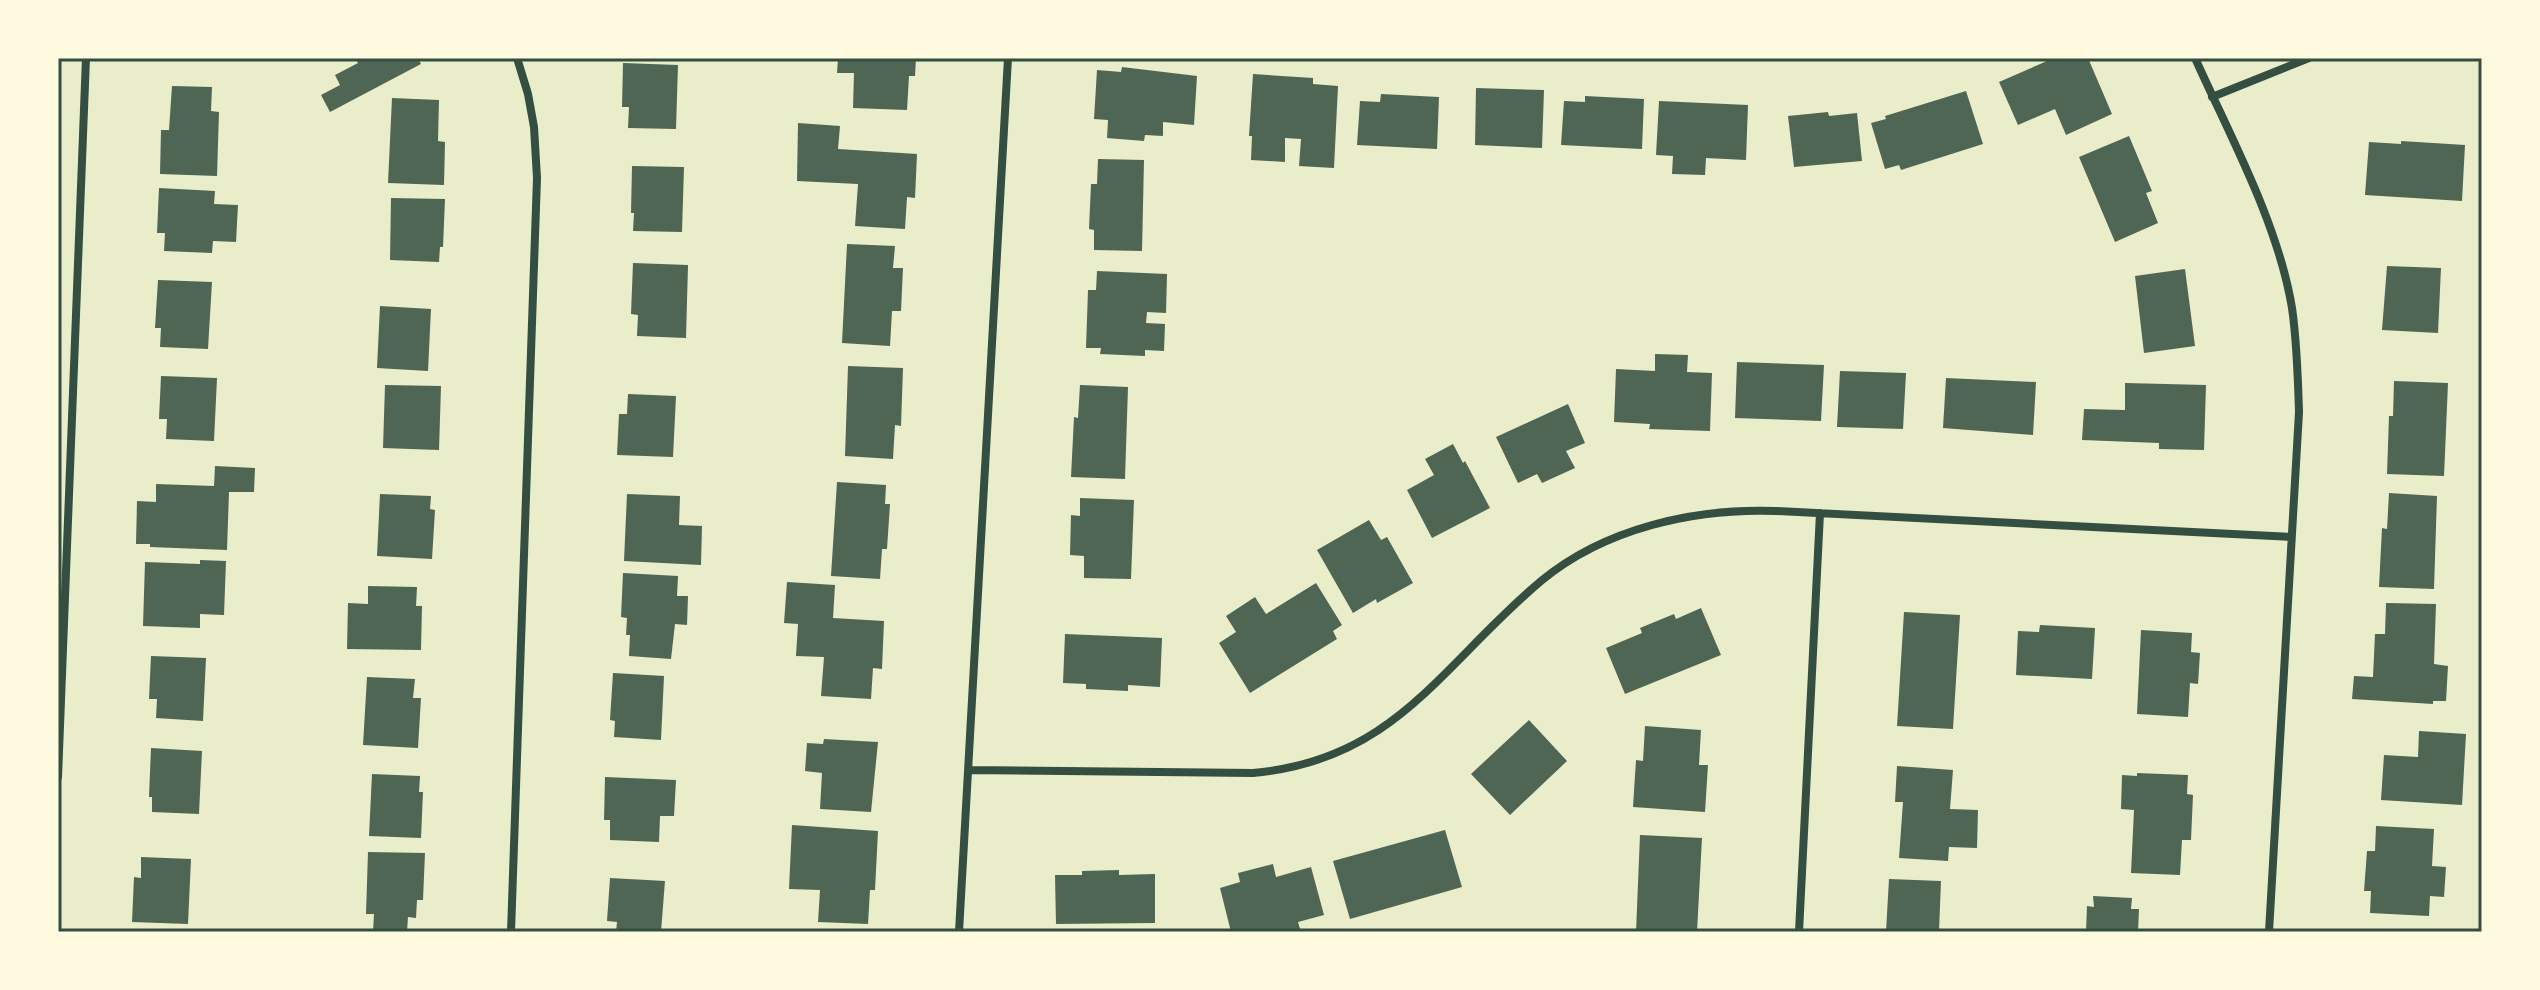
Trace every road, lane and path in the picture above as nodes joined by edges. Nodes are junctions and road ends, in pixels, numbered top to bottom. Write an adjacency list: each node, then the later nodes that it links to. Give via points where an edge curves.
1 (86, 58): 10 (street)
2 (517, 58): 11 (street, via 534,127 537,178)
3 (1008, 58): 9 (street)
4 (2195, 58): 6 (street)
5 (2309, 58): 6 (street)
6 (2212, 97): 8 (street, via 2269,222 2292,307 2299,412)
7 (1820, 513): 8 (street); 9 (street, via 1739,510 1686,516 1603,544 1571,560 1516,602 1391,723 1327,757 1244,773); 13 (street)
8 (2291, 537): 14 (street)
9 (969, 770): 12 (street)
10 (58, 777)
11 (511, 932)
12 (959, 932)
13 (1799, 932)
14 (2269, 932)

